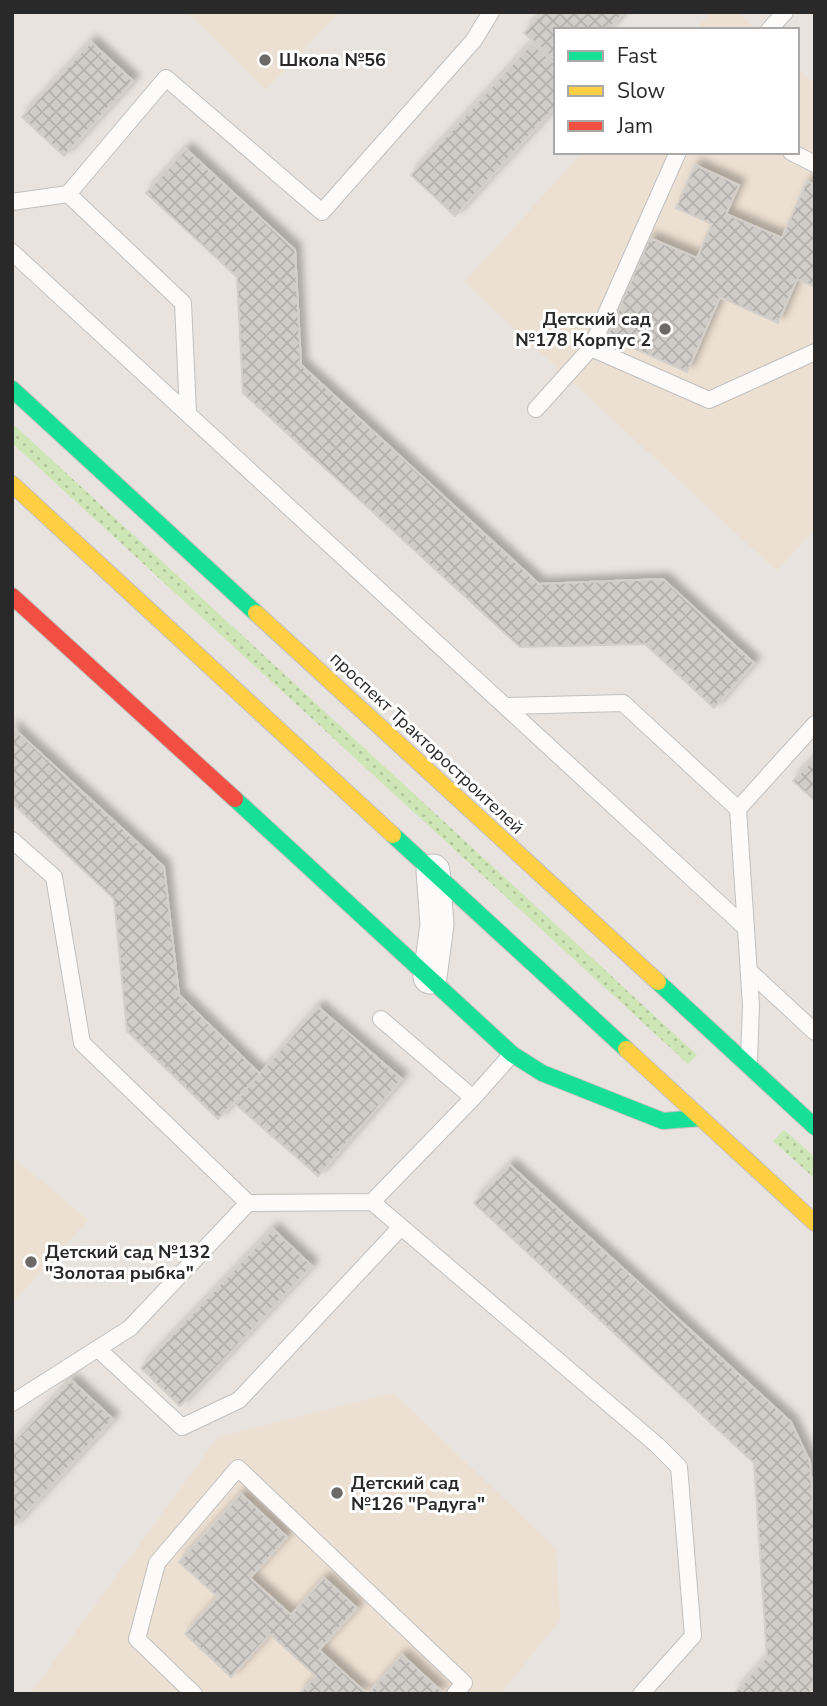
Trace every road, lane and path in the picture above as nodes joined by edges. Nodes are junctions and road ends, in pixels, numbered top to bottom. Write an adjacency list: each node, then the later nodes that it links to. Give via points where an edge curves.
1 (491, 12): 7 (lane, via 474,40 322,212 166,78)
2 (785, 12): 3 (lane)
3 (771, 28)
4 (677, 154): 10 (lane)
5 (795, 154): 6 (lane)
6 (815, 164)
7 (68, 194): 8 (lane); 14 (lane, via 183,303)
8 (12, 202)
9 (12, 252): 14 (lane)
10 (592, 348): 11 (lane, via 709,400); 13 (lane)
11 (815, 352)
12 (12, 388): 28 (main road, проспект Тракторостроителей)
13 (536, 409)
14 (188, 414): 17 (lane)
15 (12, 484): 21 (main road)
16 (12, 596): 24 (main road)
17 (505, 706): 19 (lane, via 623,703); 22 (lane)
18 (815, 724): 19 (lane)
19 (737, 809): 22 (lane)
20 (12, 840): 33 (lane, via 54,877 82,1043)
21 (433, 871): 24 (street, via 437,924); 30 (main road)
22 (746, 928): 23 (lane)
23 (749, 971): 26 (lane); 28 (lane)
24 (430, 977): 27 (main road)
25 (381, 1019): 29 (lane)
26 (815, 1032)
27 (512, 1054): 29 (lane); 30 (main road, via 542,1073 663,1121)
28 (749, 1066): 31 (main road, проспект Тракторостроителей)
29 (473, 1098): 32 (lane)
30 (701, 1118): 34 (main road)
31 (815, 1126)
32 (372, 1202): 33 (lane); 35 (lane)
33 (248, 1203): 36 (lane, via 130,1328)
34 (815, 1223)
35 (401, 1227): 36 (lane, via 239,1400 182,1427); 40 (lane, via 679,1467 693,1636)
36 (98, 1349): 37 (lane)
37 (12, 1403)
38 (194, 1694): 39 (lane, via 137,1639 158,1563 238,1468 464,1683)
39 (455, 1694)
40 (641, 1694)

